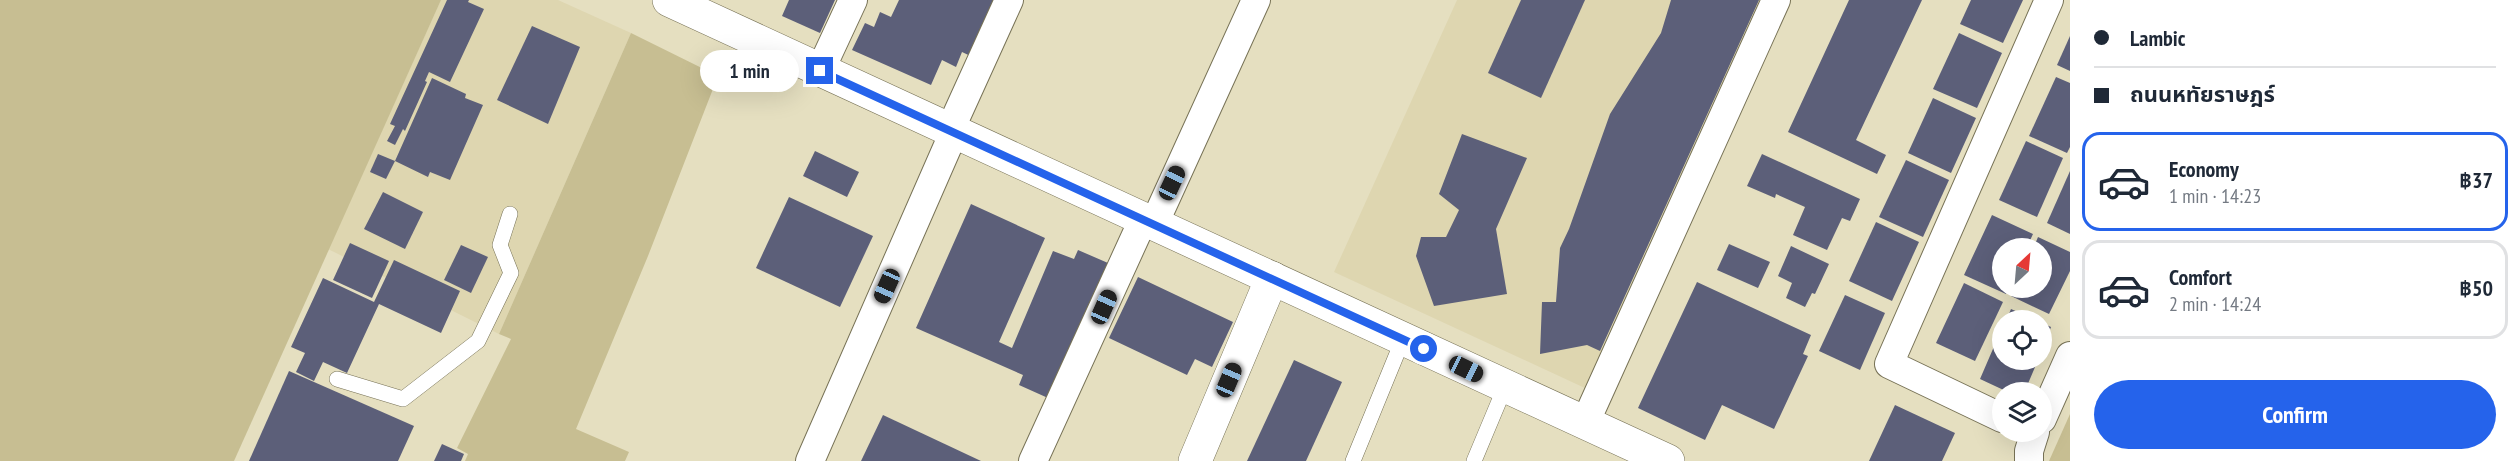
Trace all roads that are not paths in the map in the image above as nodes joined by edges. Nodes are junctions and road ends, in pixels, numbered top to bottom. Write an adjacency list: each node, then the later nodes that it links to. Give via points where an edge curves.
1 (669, 0): 7 (main road)
2 (853, 0): 7 (street)
3 (1009, 0): 8 (street)
4 (1256, 0): 10 (street)
5 (1776, 0): 18 (street)
6 (2049, 0): 17 (street, via 1889,364)
7 (820, 71): 8 (main road)
8 (952, 131): 10 (main road); 19 (street)
9 (510, 214): 14 (lane, via 500,245 511,273 478,341 403,399)
10 (1149, 222): 11 (main road); 20 (street)
11 (1272, 278): 12 (main road); 21 (main road)
12 (1403, 339): 15 (main road); 22 (lane)
13 (2070, 356): 16 (street)
14 (337, 379)
15 (1505, 387): 18 (main road); 23 (lane)
16 (2052, 396)
17 (1992, 413)
18 (1586, 423): 24 (main road)
19 (810, 461)
20 (1033, 461)
21 (1196, 461)
22 (1353, 461)
23 (1474, 461)
24 (1668, 461)

